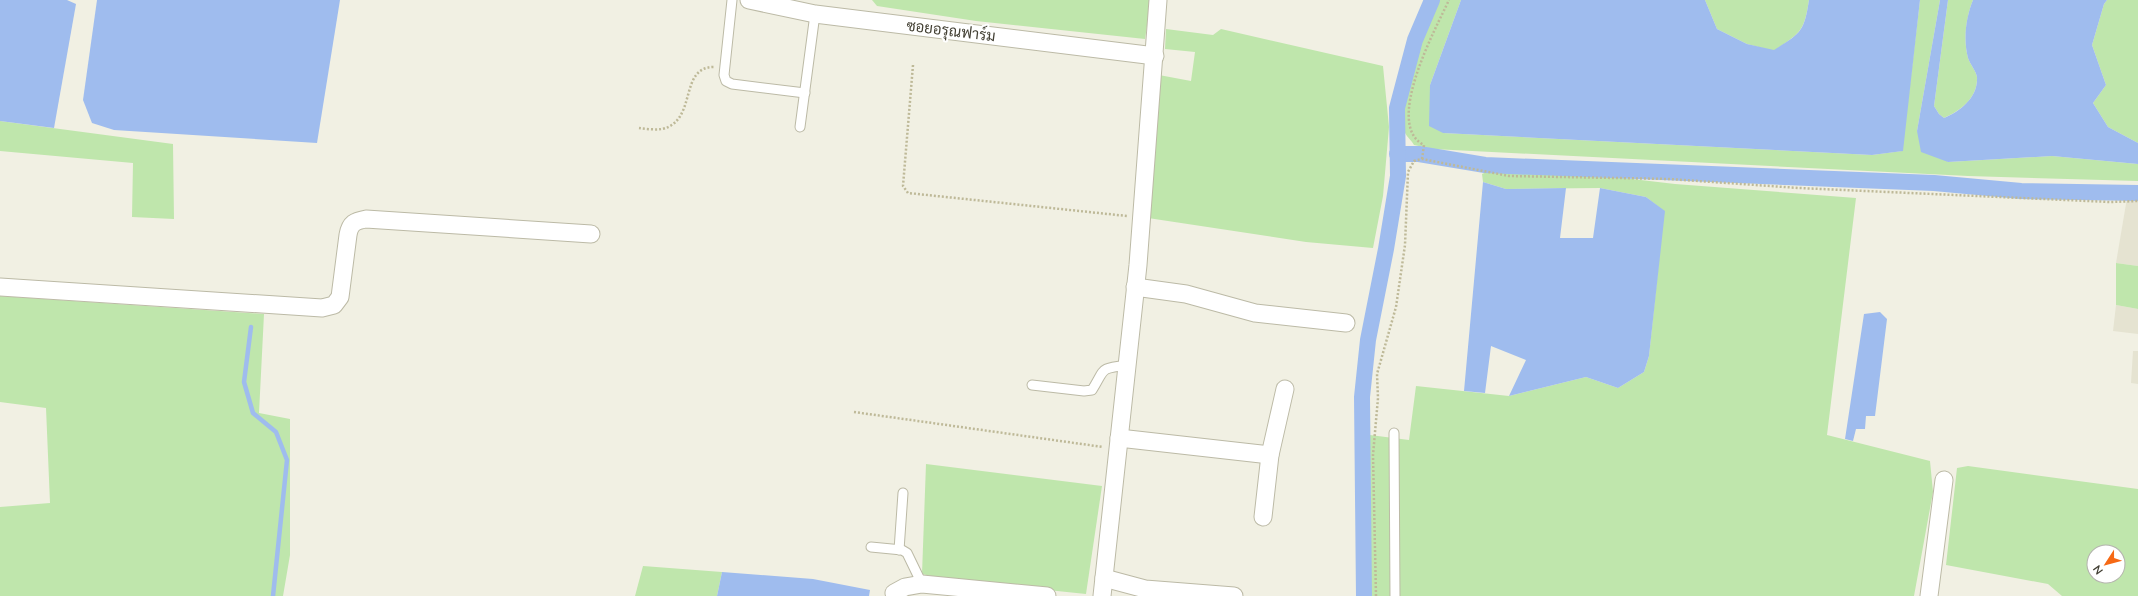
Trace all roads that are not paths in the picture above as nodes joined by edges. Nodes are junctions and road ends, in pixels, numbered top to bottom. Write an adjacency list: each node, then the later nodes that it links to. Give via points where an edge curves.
1 (732, 0): 6 (lane, via 726,80 732,84)
2 (749, 0): 4 (street, ซอยอรุณฟาร์ม)
3 (1158, 0): 5 (street)
4 (815, 14): 5 (street, ซอยอรุณฟาร์ม); 6 (lane)
5 (1155, 56): 10 (street)
6 (805, 92): 7 (lane)
7 (800, 128)
8 (591, 234): 9 (street, via 366,219 354,221 349,227 340,297 334,305 322,308)
9 (0, 287)
10 (1135, 287): 11 (street, via 1186,294 1255,313); 12 (street)
11 (1346, 323)
12 (1127, 365): 13 (lane, via 1106,368 1092,390); 16 (street)
13 (1032, 385)
14 (1285, 389): 17 (street)
15 (1394, 433): 30 (lane)
16 (1118, 443): 17 (street); 23 (street)
17 (1270, 455): 20 (street)
18 (1944, 480): 31 (street)
19 (903, 493): 22 (lane)
20 (1263, 517)
21 (872, 548): 22 (lane)
22 (899, 550): 24 (lane, via 907,553)
23 (1104, 578): 26 (street, via 1145,589); 28 (street)
24 (922, 584): 25 (street, via 905,587); 27 (street)
25 (894, 593)
26 (1195, 594): 29 (street)
27 (1047, 596)
28 (1102, 596)
29 (1234, 596)
30 (1395, 596)
31 (1929, 596)

